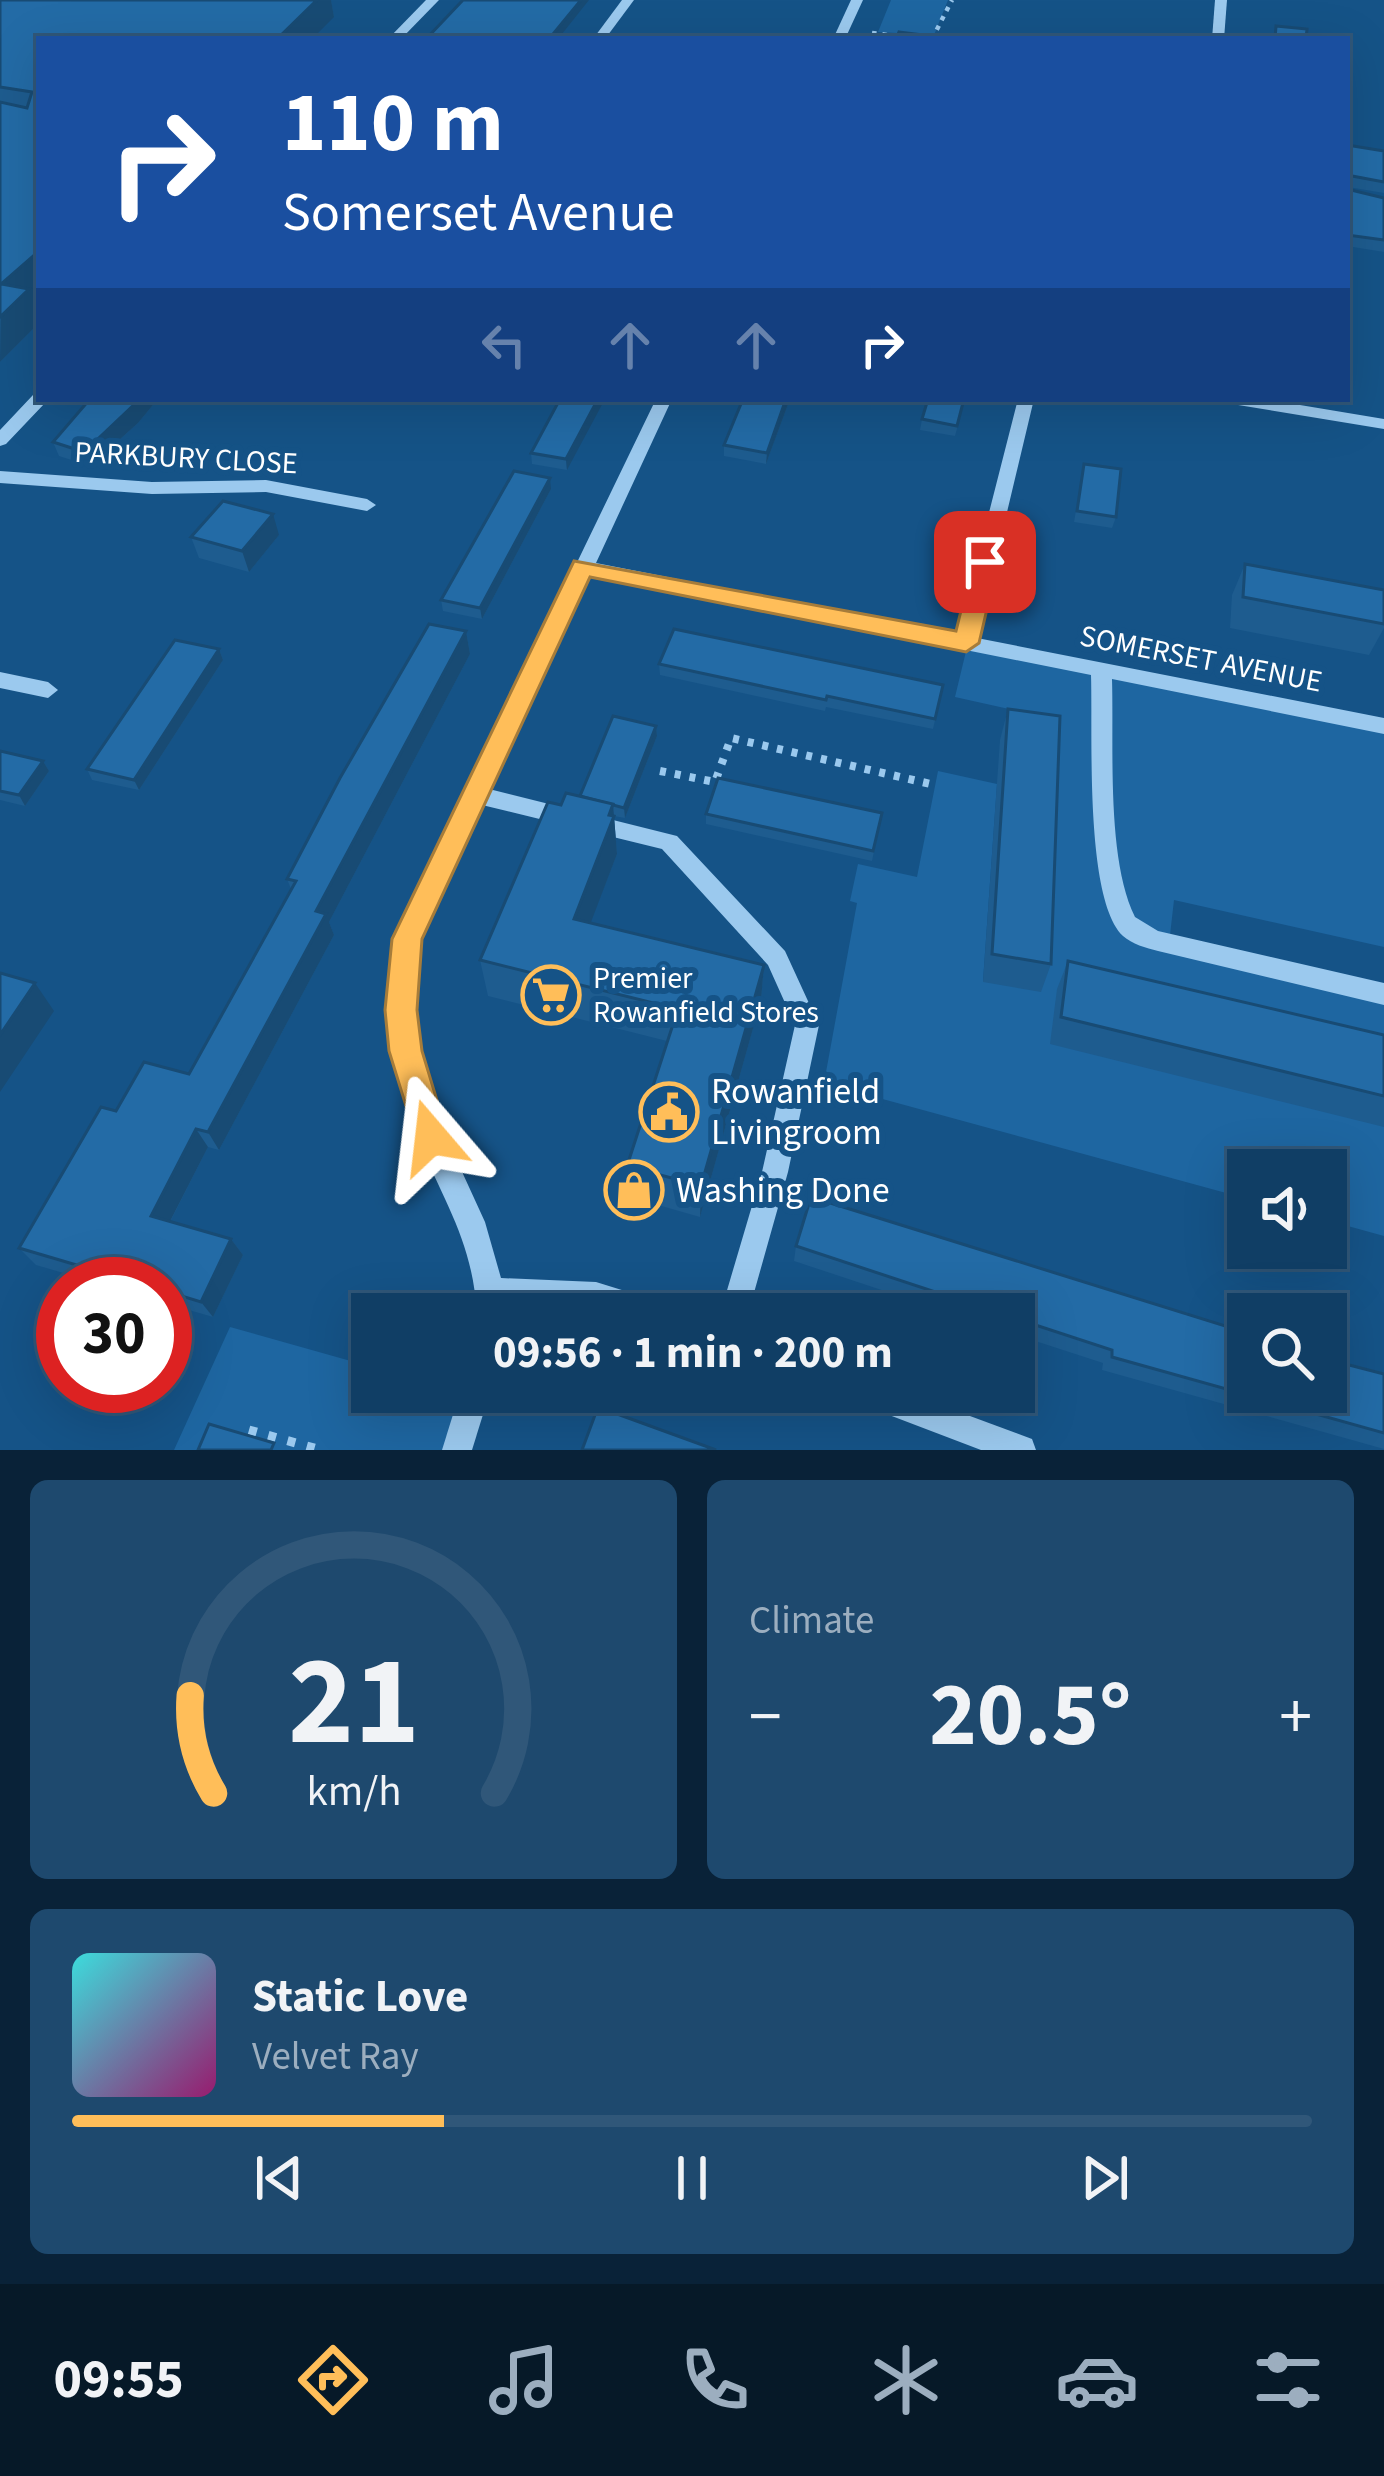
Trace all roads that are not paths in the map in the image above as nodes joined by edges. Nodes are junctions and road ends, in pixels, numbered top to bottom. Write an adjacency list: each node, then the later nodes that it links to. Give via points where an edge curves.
1 (433, 0): 5 (street)
2 (628, 0): 6 (street)
3 (857, 0): 7 (street)
4 (1222, 0): 8 (street)
5 (397, 36)
6 (601, 36)
7 (839, 36)
8 (1218, 36)
9 (36, 402): 14 (street)
10 (663, 402): 17 (street)
11 (1024, 402): 18 (street)
12 (1250, 402): 13 (street)
13 (1384, 424)
14 (0, 440)
15 (0, 477): 16 (street, PARKBURY CLOSE, via 266,486)
16 (368, 505)
17 (583, 567): 18 (street, SOMERSET AVENUE); 23 (street)
18 (966, 643): 19 (street, SOMERSET AVENUE)
19 (1101, 670): 22 (street, SOMERSET AVENUE); 24 (street, via 1111,885 1127,925 1169,944)
20 (0, 680): 21 (street)
21 (48, 690)
22 (1384, 726)
23 (474, 794): 25 (street, via 407,939 401,1010 417,1094 480,1238); 26 (street, via 669,842 777,958 807,1025)
24 (1384, 994)
25 (489, 1293)
26 (740, 1293)
27 (468, 1413): 29 (street)
28 (921, 1413): 30 (street)
29 (457, 1450)
30 (1021, 1450)

